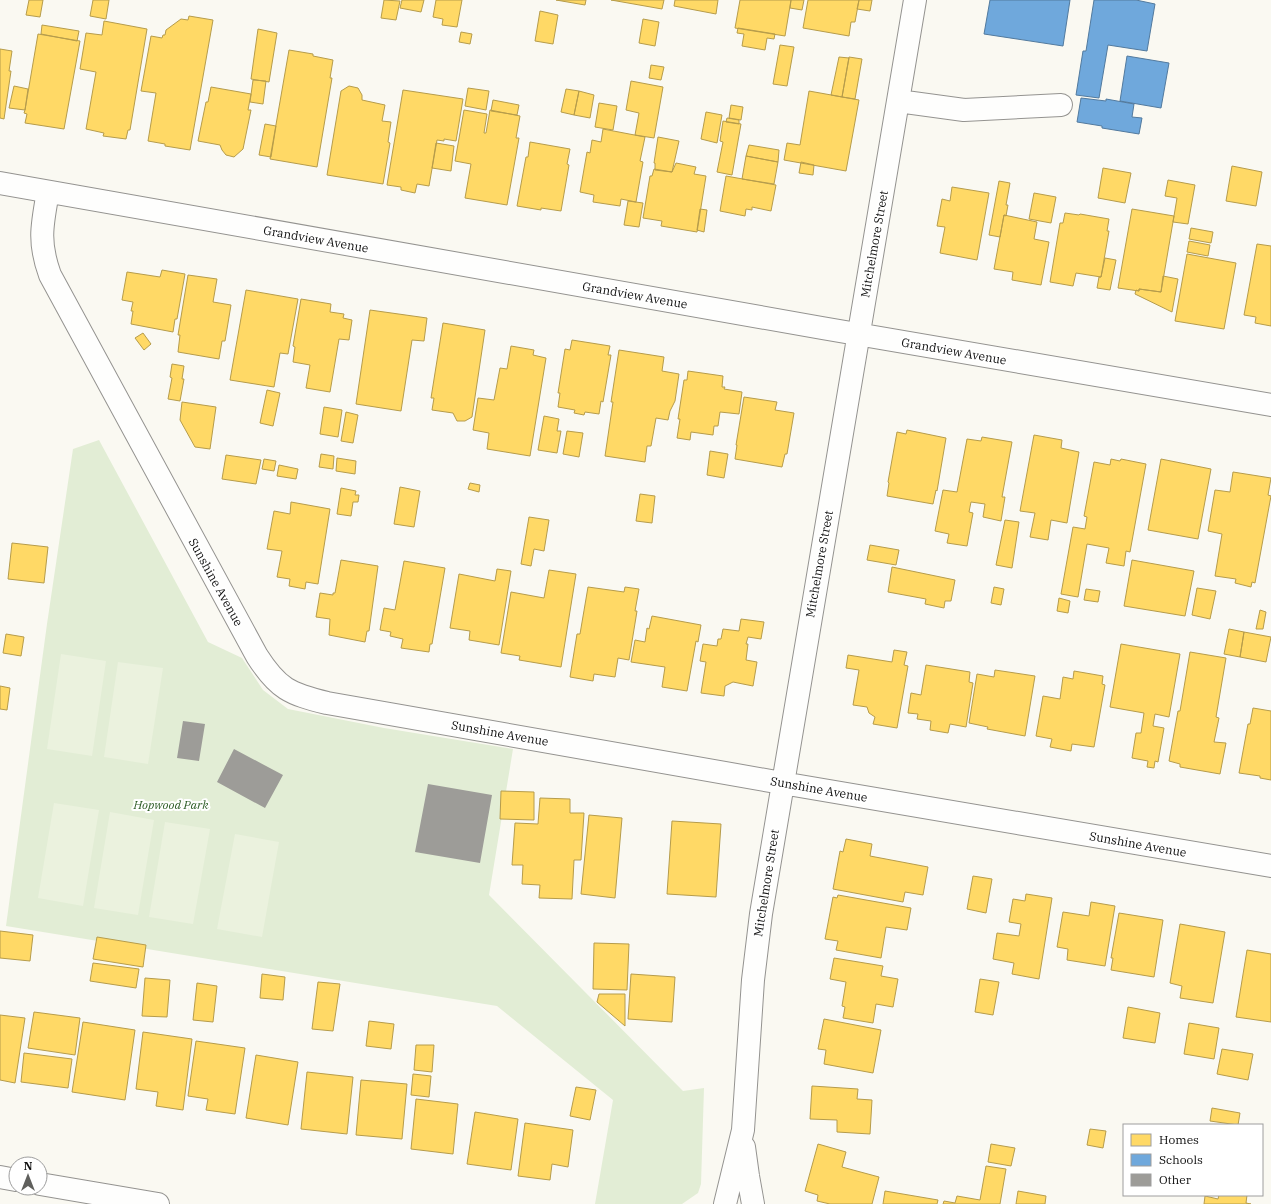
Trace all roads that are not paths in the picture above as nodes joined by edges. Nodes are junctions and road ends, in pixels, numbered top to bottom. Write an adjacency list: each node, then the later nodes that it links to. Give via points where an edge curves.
1 (916, 0): 2 (street, Mitchelmore Street)
2 (898, 101): 3 (street, via 964,110); 6 (street, Mitchelmore Street)
3 (1061, 105)
4 (0, 183): 5 (street, Grandview Avenue)
5 (48, 192): 6 (street, Grandview Avenue); 8 (street, Sunshine Avenue, via 41,241 50,275 257,656 268,673 282,687 304,697 327,703)
6 (859, 335): 7 (street, Grandview Avenue); 8 (street, Mitchelmore Street)
7 (1271, 405)
8 (782, 783): 9 (street, Sunshine Avenue); 10 (street, Mitchelmore Street, via 760,914)
9 (1271, 866)
10 (743, 1130): 13 (street, Mitchelmore Street); 14 (street, Mitchelmore Street)
11 (48, 1185): 12 (street)
12 (158, 1204)
13 (725, 1204)
14 (753, 1204)

